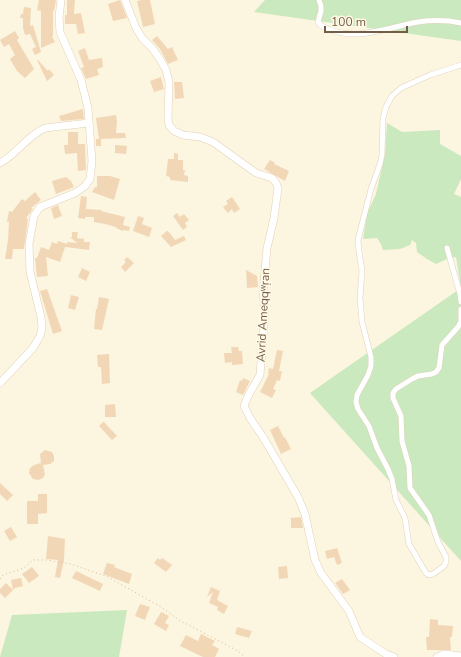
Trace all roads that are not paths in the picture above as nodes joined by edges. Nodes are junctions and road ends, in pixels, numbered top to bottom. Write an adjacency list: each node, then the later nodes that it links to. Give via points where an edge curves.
1 (61, 0): 6 (street, via 60,32 80,80 88,108)
2 (125, 0): 13 (street, Avrid Ameqqʷṛan, via 136,28 166,70 169,126 183,135 213,142 256,173 272,178 276,183 278,188 267,248 263,293 265,310 260,375 244,406 298,497 321,573 349,611 360,637)
3 (319, 0): 4 (street, via 320,25 348,34 358,35 426,21)
4 (461, 23)
5 (461, 65): 10 (street, via 401,88 392,96 383,118 380,164 358,240 362,271 362,322 371,362 356,402 388,469 396,500 405,518 409,544 429,575 444,566 446,557 429,515 410,488 409,466 402,441 401,416 393,393 418,376 436,372 439,368 442,345 461,321)
6 (89, 123): 7 (street, via 40,131); 11 (street, via 92,160 88,182 75,193 40,207 31,227 30,272 41,317 40,336 33,348)
7 (0, 163)
8 (447, 248): 9 (street)
9 (461, 302)
10 (461, 309)
11 (0, 382)
12 (461, 656): 14 (street, via 444,654)
13 (394, 657)
14 (438, 657)

